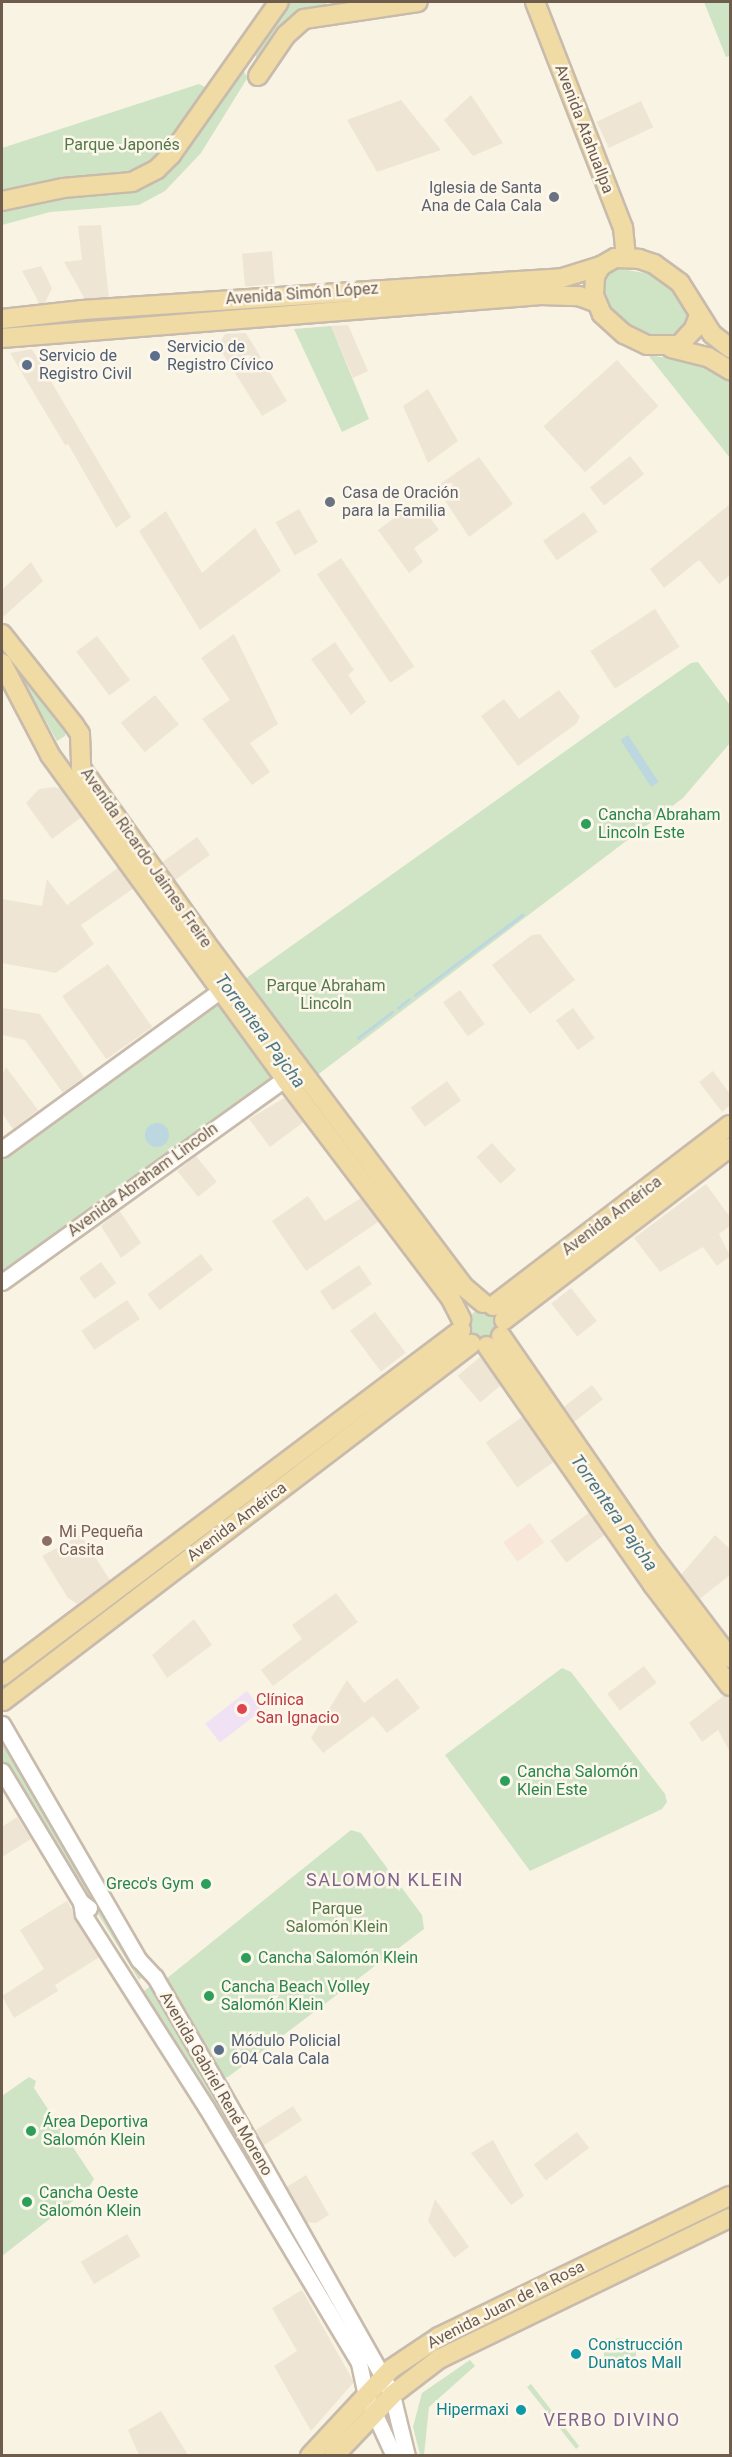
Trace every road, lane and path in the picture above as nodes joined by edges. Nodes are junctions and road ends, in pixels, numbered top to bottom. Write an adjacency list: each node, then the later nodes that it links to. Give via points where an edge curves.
1 (279, 2): 4 (main road)
2 (418, 2): 4 (main road, via 304,19 286,35 258,76)
3 (535, 2): 6 (main road, Avenida Atahuallpa, via 623,228)
4 (246, 48): 5 (main road, via 171,155 145,177)
5 (2, 201)
6 (626, 257): 7 (main road); 9 (main road, via 668,272 690,296)
7 (601, 266): 8 (main road, via 593,284); 10 (main road, Avenida Simón López, via 562,278 185,302)
8 (595, 302): 11 (main road, Avenida Simón López, via 579,296 541,295); 12 (main road, via 624,334 647,345)
9 (699, 315): 12 (main road, via 690,336); 13 (main road, via 712,334)
10 (2, 319)
11 (2, 338)
12 (672, 348): 14 (main road, via 708,357)
13 (730, 348)
14 (730, 370)
15 (2, 634): 23 (main road, Avenida Ricardo Jaimes Freire, via 80,734 81,768 219,961 464,1287)
16 (2, 663): 17 (main road, Avenida Ricardo Jaimes Freire, via 50,755)
17 (221, 990): 18 (main road, Avenida Ricardo Jaimes Freire); 21 (street)
18 (285, 1079): 22 (street, Avenida Abraham Lincoln); 23 (main road, Avenida Ricardo Jaimes Freire, via 450,1296)
19 (730, 1125): 23 (main road, Avenida América)
20 (730, 1147): 23 (main road, Avenida América)
21 (2, 1149)
22 (2, 1281)
23 (483, 1326): 24 (main road); 25 (main road, Avenida América); 26 (main road, via 653,1586); 27 (main road, Avenida América)
24 (730, 1658)
25 (2, 1676)
26 (730, 1686)
27 (2, 1700)
28 (2, 1724): 32 (street, Avenida Gabriel René Moreno, via 139,1960 154,1977 220,2089)
29 (2, 1772): 33 (street, Avenida Gabriel René Moreno, via 81,1902 92,1910 134,1982 135,1991 359,2363)
30 (730, 2196): 32 (main road, Avenida Juan de la Rosa, via 439,2337)
31 (730, 2218): 34 (main road, Avenida Juan de la Rosa, via 453,2352)
32 (383, 2377): 33 (main road, Avenida Juan de la Rosa); 34 (street, Avenida Gabriel René Moreno)
33 (366, 2395): 35 (street, Avenida Gabriel René Moreno); 36 (main road, Avenida Juan de la Rosa)
34 (392, 2395): 35 (main road, Avenida Juan de la Rosa); 39 (street, Avenida Gabriel René Moreno)
35 (373, 2414): 37 (main road, Avenida Juan de la Rosa); 38 (street, Avenida Gabriel René Moreno)
36 (310, 2456)
37 (334, 2456)
38 (394, 2456)
39 (407, 2456)

